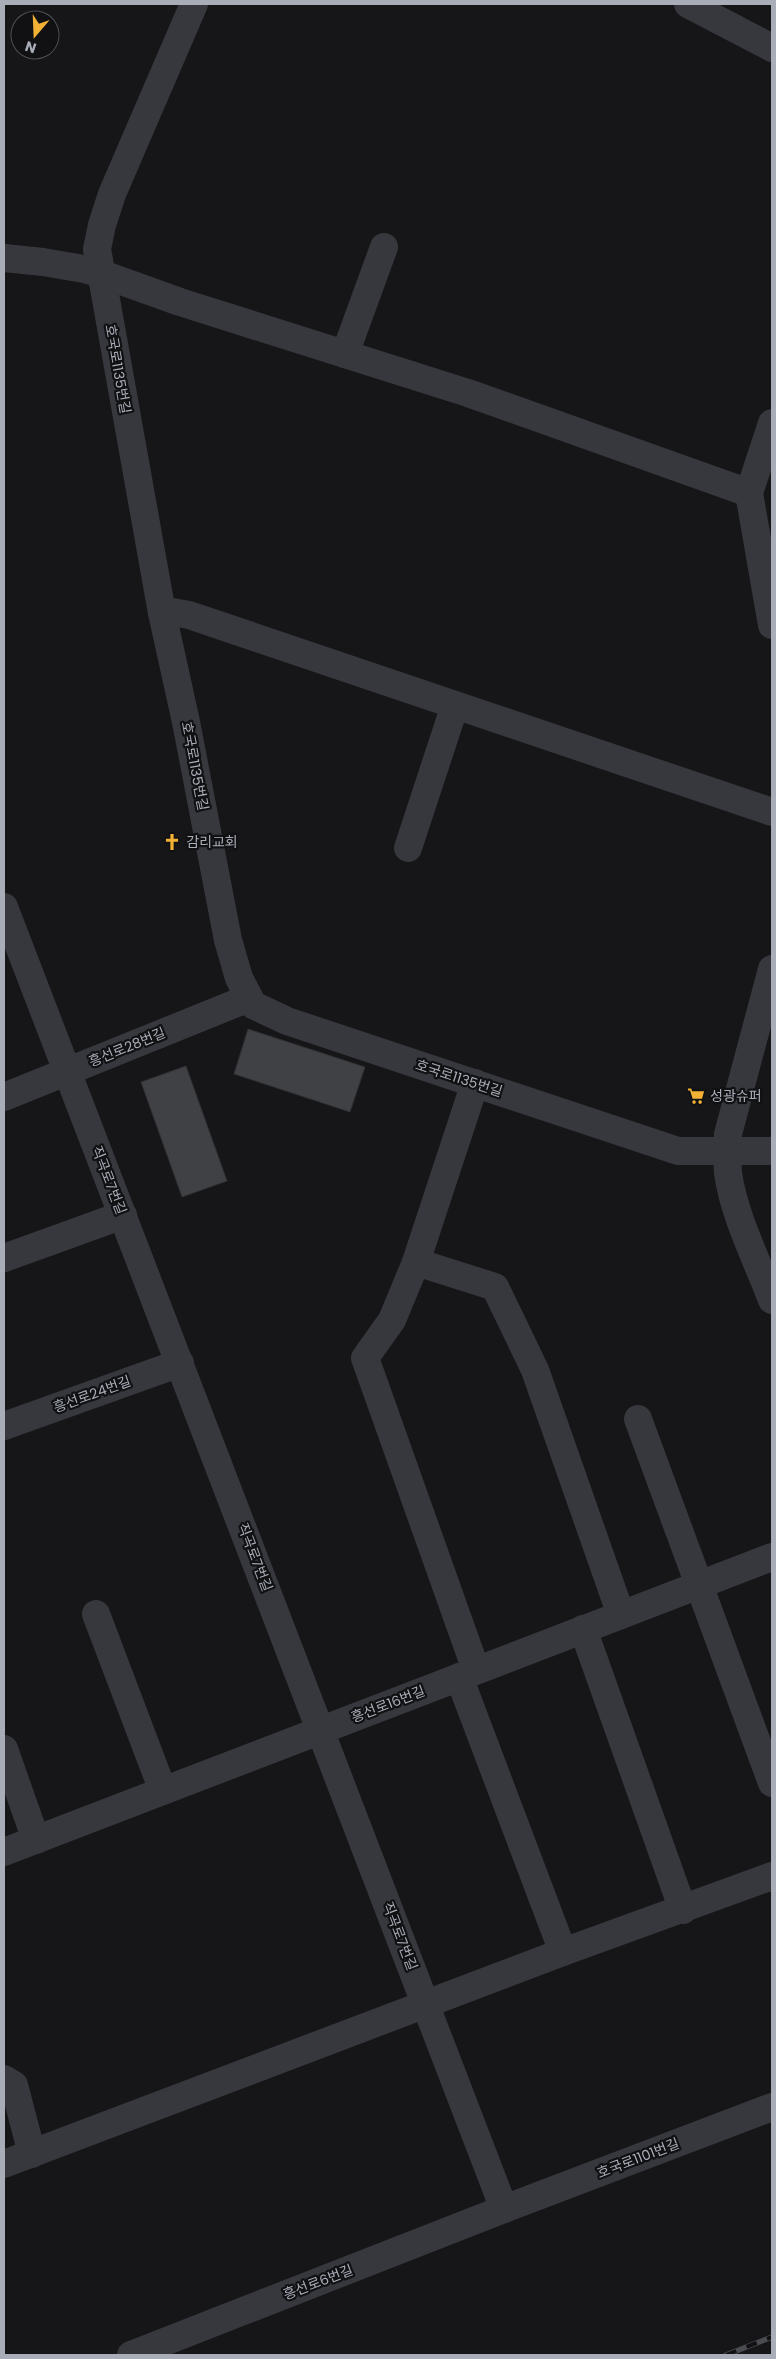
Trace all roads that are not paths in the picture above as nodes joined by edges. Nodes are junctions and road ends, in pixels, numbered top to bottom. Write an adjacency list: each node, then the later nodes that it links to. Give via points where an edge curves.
1 (194, 4): 6 (street, 호국로1135번길, via 112,194 97,249)
2 (688, 4): 3 (street)
3 (771, 44)
4 (384, 247): 7 (street)
5 (4, 258): 6 (street)
6 (102, 274): 7 (street); 10 (street, 호국로1135번길)
7 (345, 354): 9 (street, via 468,393)
8 (772, 423): 9 (street)
9 (749, 493): 11 (street)
10 (162, 613): 12 (street, via 190,615); 17 (street, 호국로1135번길, via 228,940 239,978)
11 (772, 625)
12 (455, 705): 13 (street); 14 (street)
13 (772, 812)
14 (408, 848)
15 (4, 907): 18 (street, 직곡로7번길)
16 (772, 970): 21 (street, via 728,1134)
17 (250, 998): 18 (street, 흥선로28번길); 19 (street, 호국로1135번길, via 253,1005 287,1021)
18 (67, 1071): 20 (street, 흥선로28번길); 23 (street, 직곡로7번길)
19 (475, 1083): 21 (street, 호국로1135번길, via 678,1151); 25 (street)
20 (4, 1097)
21 (728, 1151): 22 (street, 호국로1135번길); 26 (street, via 728,1173 739,1213)
22 (772, 1151)
23 (123, 1215): 24 (street); 27 (street, 직곡로7번길)
24 (4, 1258)
25 (416, 1262): 33 (street, via 495,1287 536,1370); 35 (street, via 392,1320 365,1358)
26 (772, 1300)
27 (180, 1362): 29 (street, 흥선로24번길); 36 (street, 직곡로7번길)
28 (638, 1419): 31 (street)
29 (4, 1426)
30 (772, 1557): 31 (street, 흥선로16번길)
31 (699, 1585): 33 (street, 흥선로16번길); 38 (street)
32 (96, 1614): 39 (street)
33 (621, 1615): 34 (street, 흥선로16번길)
34 (583, 1629): 35 (street, 흥선로16번길); 43 (street)
35 (467, 1674): 36 (street, 흥선로16번길); 44 (street)
36 (322, 1730): 39 (street, 흥선로16번길); 45 (street, 직곡로7번길)
37 (4, 1749): 40 (street)
38 (772, 1783)
39 (163, 1791): 40 (street, 흥선로16번길)
40 (36, 1840): 41 (street, 흥선로16번길)
41 (4, 1852)
42 (772, 1876): 43 (street)
43 (683, 1910): 44 (street)
44 (564, 1952): 45 (street)
45 (426, 2005): 48 (street); 50 (street, 직곡로7번길)
46 (4, 2079): 48 (street, via 14,2085)
47 (772, 2107): 50 (street, 호국로1101번길)
48 (32, 2154): 49 (street)
49 (4, 2164)
50 (504, 2209): 51 (street, 흥선로6번길)
51 (131, 2355)

